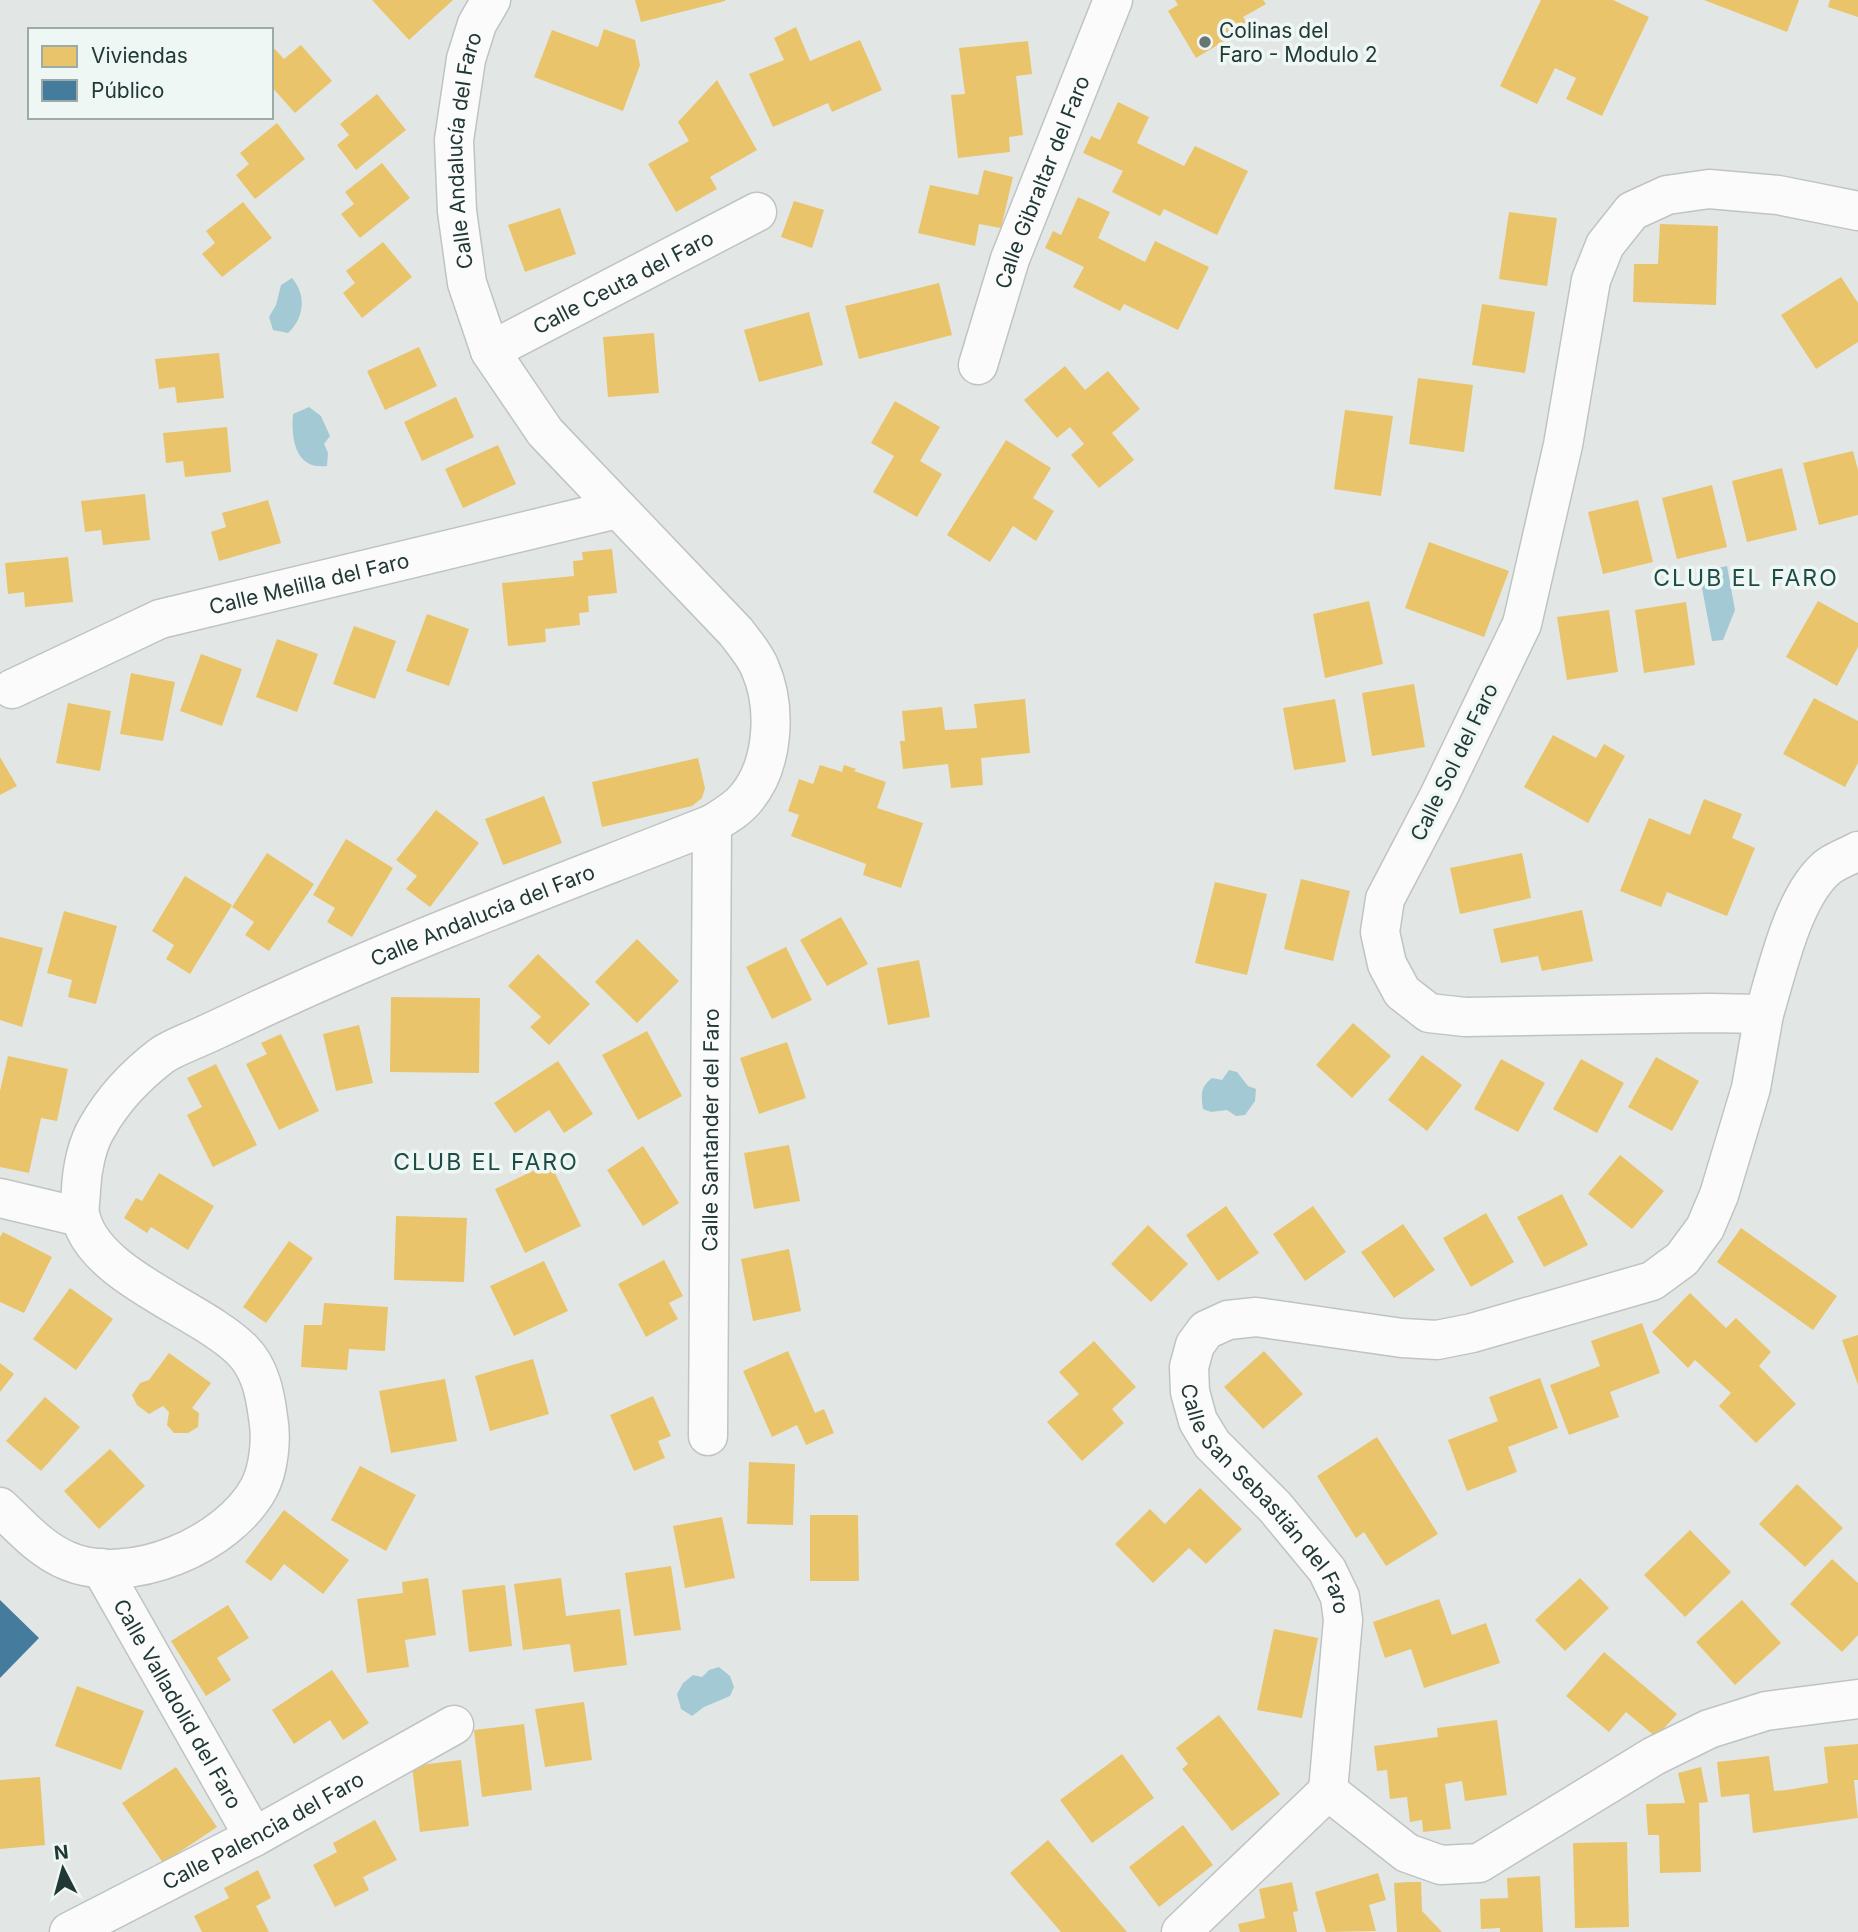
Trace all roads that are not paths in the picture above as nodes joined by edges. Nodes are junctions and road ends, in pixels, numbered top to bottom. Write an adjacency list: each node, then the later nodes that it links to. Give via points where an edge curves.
1 (491, 0): 5 (street, Calle Andalucía del Faro, via 477,24 466,59 454,140 467,283)
2 (1113, 0): 6 (street, Calle Gibraltar del Faro, via 1010,258)
3 (757, 212): 5 (street, Calle Ceuta del Faro)
4 (1858, 212): 11 (street, Calle Sol del Faro, via 1778,195 1709,189 1667,195 1632,211 1605,245 1591,280 1563,445 1522,625 1385,900 1380,932 1387,964 1402,992 1429,1013 1465,1017)
5 (491, 351): 7 (street, Calle Andalucía del Faro, via 545,432)
6 (978, 365)
7 (617, 509): 8 (street, Calle Melilla del Faro, via 160,619); 9 (street, Calle Andalucía del Faro, via 736,632 760,667 770,702 769,742 762,771 747,797)
8 (12, 689)
9 (712, 824): 13 (street, Calle Andalucía del Faro, via 343,971 164,1054 122,1090 95,1129 81,1174); 14 (street, Calle Santander del Faro)
10 (1858, 851): 11 (street, via 1828,867 1809,891 1792,924)
11 (1764, 1014): 19 (street, Calle San Sebastián del Faro, via 1751,1088 1706,1227 1682,1259 1652,1282 1437,1340 1256,1317 1228,1320 1206,1330 1195,1345 1189,1367 1198,1421 1212,1444 1275,1507 1327,1570 1340,1597 1343,1620)
12 (0, 1198): 13 (street)
13 (80, 1217): 16 (street, via 95,1246 130,1277 243,1351 261,1380 269,1422 268,1460 260,1486 242,1513 208,1540 172,1556 135,1567)
14 (708, 1436)
15 (0, 1507): 16 (street, via 41,1546 69,1562)
16 (102, 1568): 20 (street, Calle Valladolid del Faro)
17 (1858, 1699): 19 (street, via 1766,1711 1709,1729 1654,1756 1479,1863 1441,1865 1407,1853)
18 (454, 1725): 20 (street, Calle Palencia del Faro)
19 (1328, 1791): 22 (street)
20 (254, 1837): 21 (street, Calle Palencia del Faro)
21 (69, 1932)
22 (1181, 1932)

